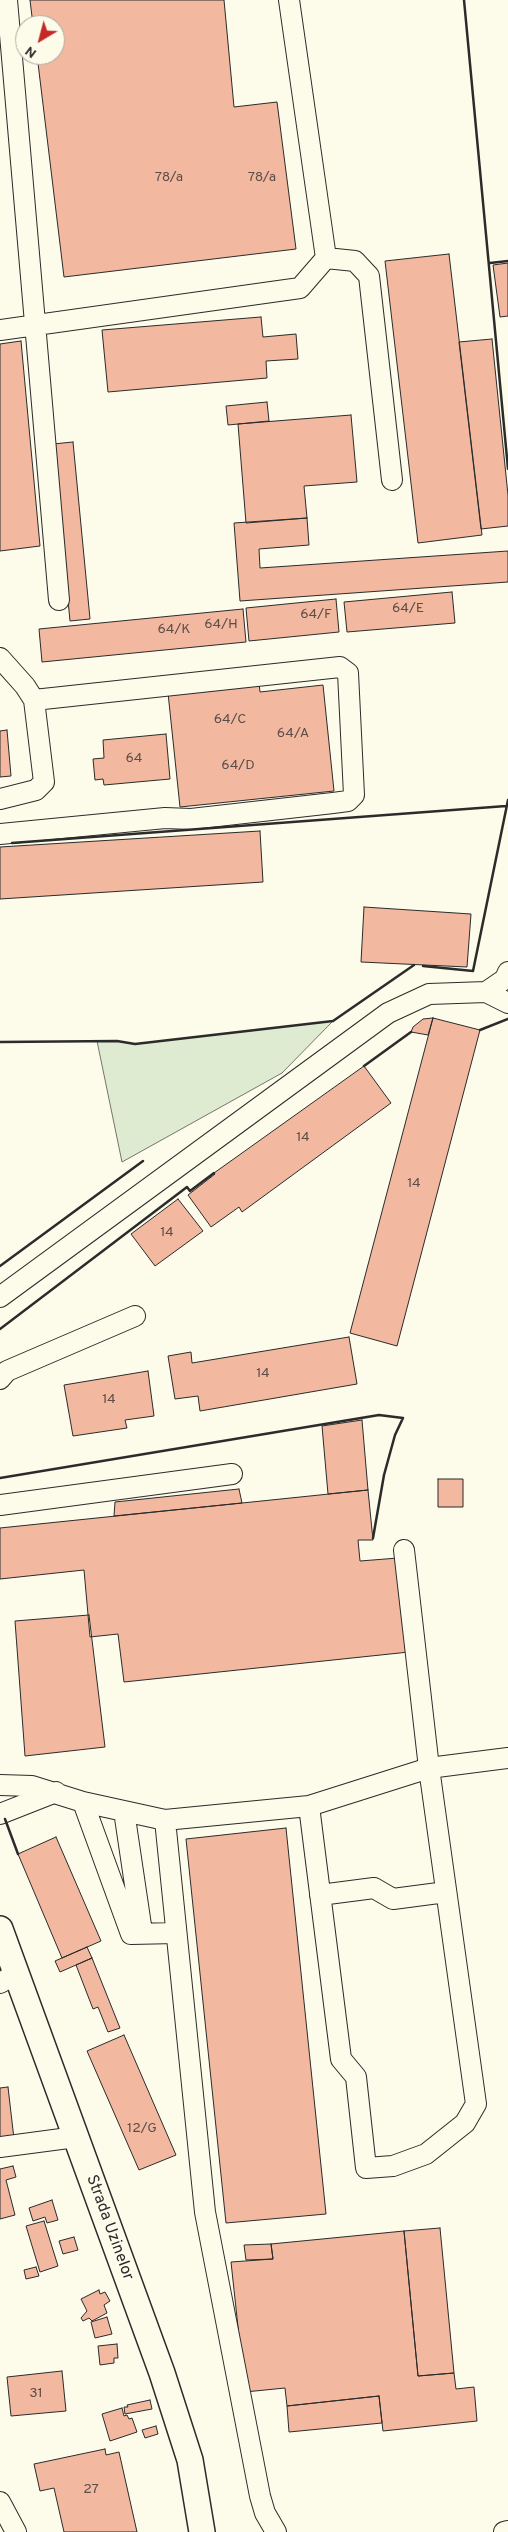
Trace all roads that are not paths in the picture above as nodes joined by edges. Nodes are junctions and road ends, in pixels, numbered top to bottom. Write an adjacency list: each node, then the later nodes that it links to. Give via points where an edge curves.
1 (7, 0): 4 (lane)
2 (289, 0): 3 (lane)
3 (326, 258): 4 (lane, via 300,288); 6 (lane, via 355,261 370,276)
4 (35, 324): 5 (lane); 7 (lane)
5 (0, 330)
6 (392, 480)
7 (59, 600)
8 (0, 658): 9 (lane)
9 (34, 700): 10 (lane, via 44,782 36,790); 11 (lane, via 340,667 348,674 354,795 348,801 201,818 165,818)
10 (0, 799)
11 (0, 834)
12 (508, 972): 13 (lane, via 505,979)
13 (486, 992): 14 (lane); 15 (lane, via 429,994 388,1013)
14 (508, 1004)
15 (0, 1297)
16 (135, 1316): 17 (lane, via 7,1370)
17 (0, 1379)
18 (232, 1474): 19 (lane)
19 (0, 1505)
20 (404, 1550): 22 (lane)
21 (508, 1758): 22 (lane)
22 (429, 1768): 26 (lane); 32 (lane)
23 (0, 1785): 24 (lane, via 32,1786)
24 (56, 1792): 25 (lane); 28 (lane)
25 (83, 1802): 27 (lane); 31 (lane)
26 (309, 1806): 29 (lane); 33 (lane)
27 (124, 1811): 29 (lane); 30 (lane)
28 (0, 1814)
29 (165, 1820): 35 (lane)
30 (134, 1877): 31 (lane); 34 (lane)
31 (112, 1881): 34 (lane, via 130,1934)
32 (446, 1892): 33 (lane, via 393,1899 374,1888); 33 (lane, via 476,2104 466,2123 426,2154 393,2166 366,2168 356,2077 341,2059)
33 (320, 1894)
34 (142, 1932): 35 (lane)
35 (176, 1933): 44 (lane, via 205,2212 260,2496)
36 (3, 1944): 37 (main road, Strada Uzinelor)
37 (8, 1979): 38 (main road, Strada Uzinelor)
38 (76, 2137): 39 (lane); 43 (main road, Strada Uzinelor, via 187,2451)
39 (0, 2146)
40 (0, 2502): 42 (lane)
41 (508, 2531): 45 (lane)
42 (16, 2532)
43 (202, 2532)
44 (276, 2532)
45 (504, 2532)

